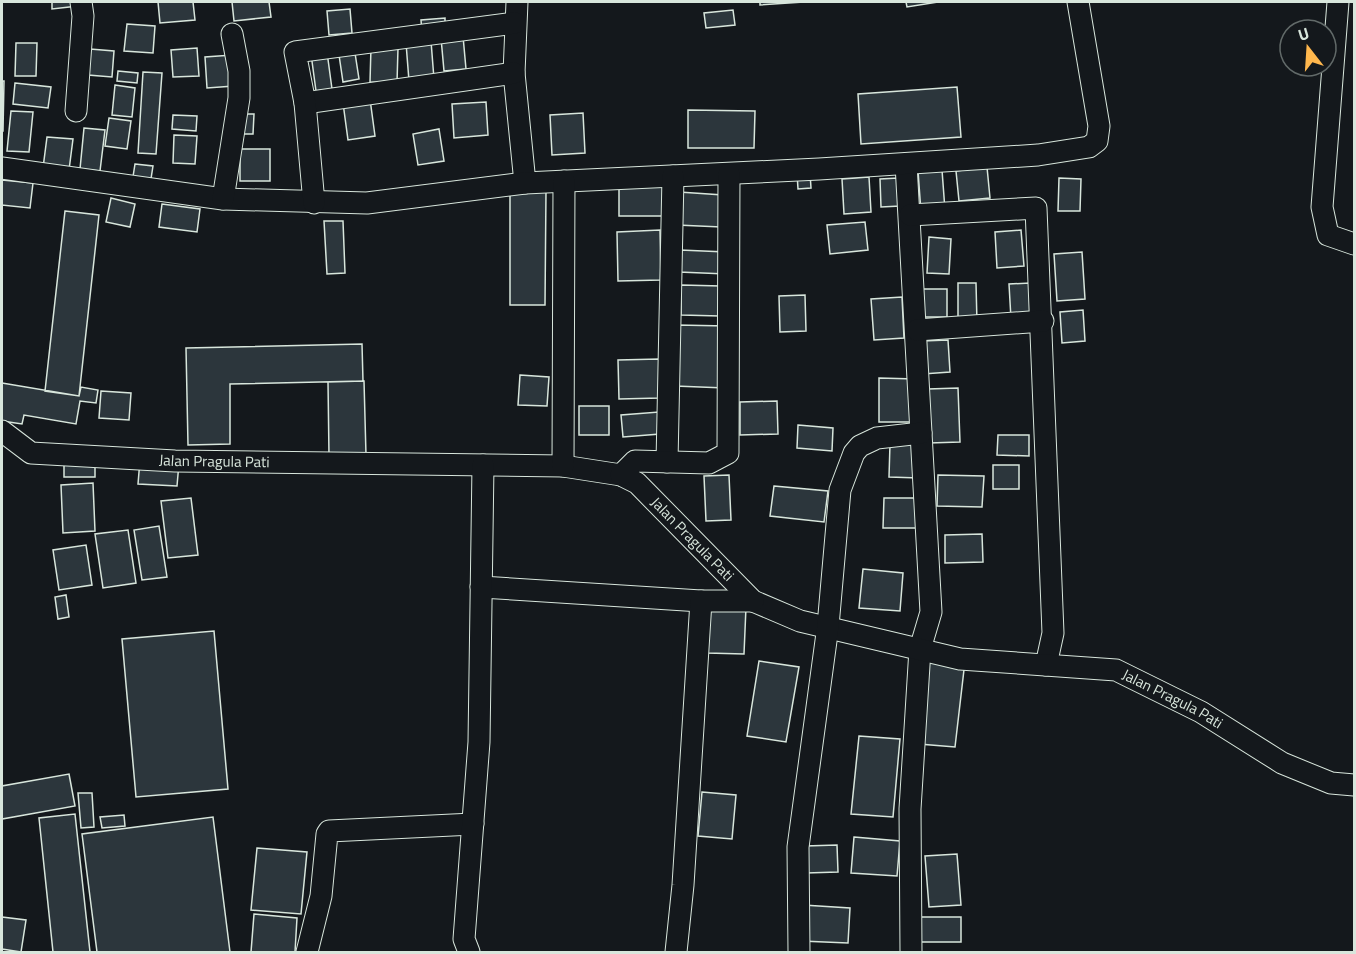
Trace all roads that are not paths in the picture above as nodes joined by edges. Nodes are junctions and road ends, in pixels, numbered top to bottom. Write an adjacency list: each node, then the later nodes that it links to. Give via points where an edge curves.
1 (81, 2): 9 (street)
2 (517, 2): 5 (street)
3 (1078, 2): 10 (street, via 1099,126 1097,141 1089,147 1038,155)
4 (1338, 2): 19 (street, via 1322,207 1328,236)
5 (515, 23): 7 (street); 8 (street, via 295,52)
6 (232, 34): 16 (street, via 239,98)
7 (514, 73): 8 (street); 15 (street)
8 (305, 103): 17 (street)
9 (76, 111)
10 (906, 164): 12 (street); 18 (street)
11 (2, 168): 16 (street)
12 (729, 174): 13 (street); 24 (street, via 728,453 709,463)
13 (673, 176): 14 (street); 24 (street)
14 (564, 181): 15 (street); 26 (street)
15 (525, 183): 17 (street, via 367,203)
16 (223, 199): 17 (street)
17 (314, 203)
18 (910, 215): 20 (street, via 1036,208); 21 (street)
19 (1354, 244)
20 (1043, 321): 21 (street); 33 (street, via 1053,633)
21 (917, 330): 23 (street)
22 (2, 431): 25 (street, Jalan Pragula Pati, via 31,453 175,460)
23 (921, 433): 31 (street, via 877,438 854,453 840,490); 32 (street, via 931,612)
24 (667, 462): 27 (street, via 635,462)
25 (483, 465): 26 (street, Jalan Pragula Pati); 28 (street)
26 (562, 466): 27 (street, Jalan Pragula Pati)
27 (621, 475): 30 (street, Jalan Pragula Pati, via 637,483)
28 (481, 587): 29 (street); 35 (street, via 479,742)
29 (701, 601): 30 (street); 38 (street)
30 (753, 601): 31 (street, Jalan Pragula Pati, via 800,621)
31 (828, 626): 32 (street, Jalan Pragula Pati); 39 (street, via 798,847)
32 (920, 649): 33 (street, Jalan Pragula Pati, via 960,659); 40 (street, via 910,809)
33 (1046, 665): 34 (street, Jalan Pragula Pati, via 1116,670 1201,712 1282,763 1331,783)
34 (1354, 785)
35 (473, 824): 36 (street, via 330,831 321,897); 37 (street, via 464,939)
36 (307, 952)
37 (469, 952)
38 (676, 952)
39 (799, 952)
40 (911, 952)

